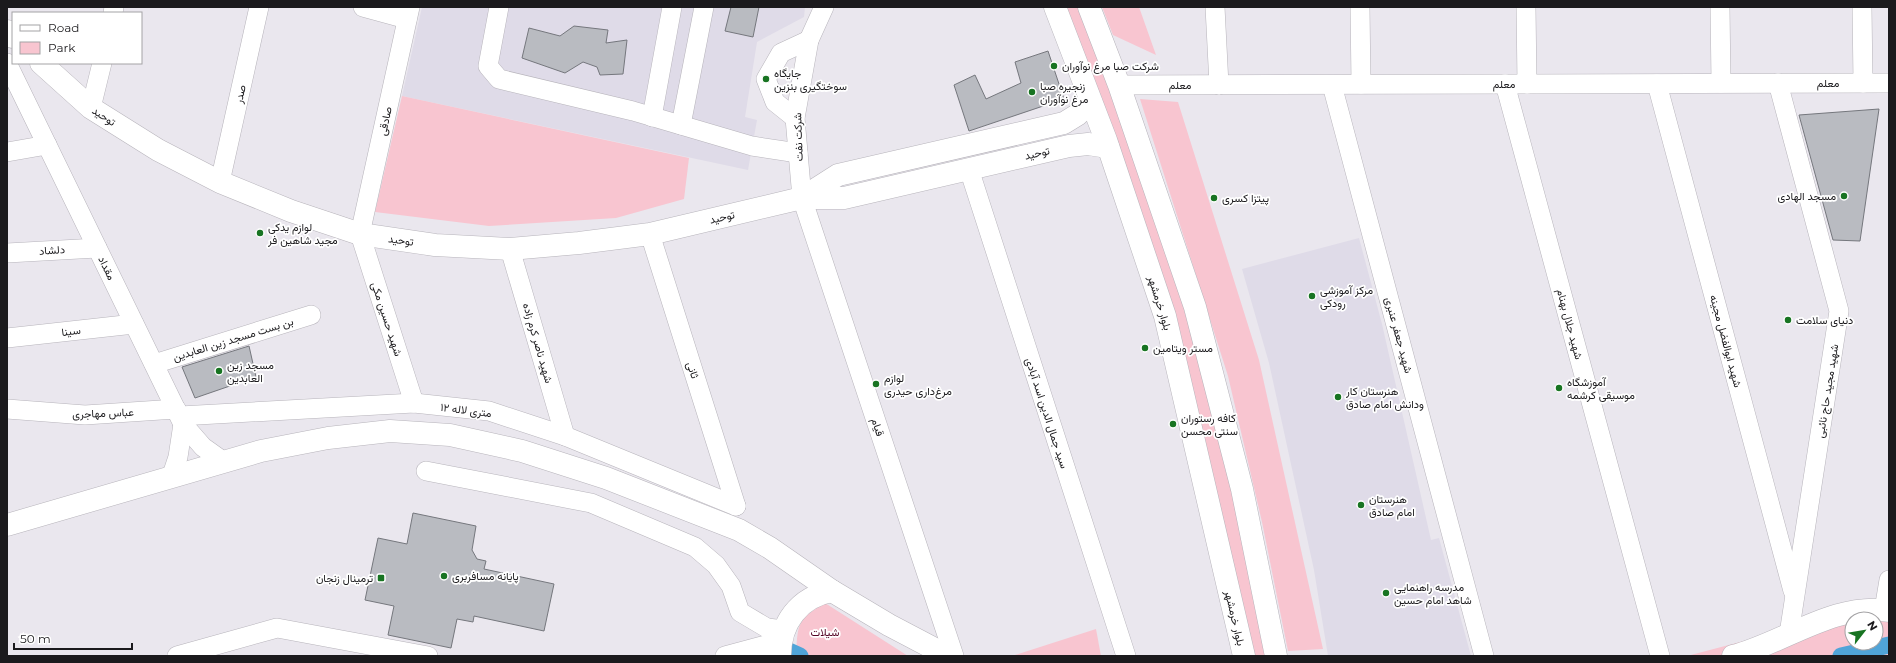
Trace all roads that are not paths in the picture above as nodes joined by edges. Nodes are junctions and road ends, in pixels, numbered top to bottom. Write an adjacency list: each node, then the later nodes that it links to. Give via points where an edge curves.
1 (259, 7): 42 (street, صدر)
2 (363, 7): 14 (street)
3 (499, 7): 32 (street, via 488,66 499,79)
4 (672, 7): 32 (street)
5 (704, 7): 35 (street)
6 (824, 7): 15 (street, شرکت نفت)
7 (1055, 7): 30 (main road, بلوار خرمشهر)
8 (1089, 7): 28 (main road)
9 (1215, 7): 29 (street)
10 (1360, 7): 24 (street)
11 (1526, 7): 26 (street)
12 (1720, 7): 19 (street)
13 (1862, 7): 21 (street)
14 (409, 13): 44 (street, صادقی)
15 (809, 40): 33 (street, شرکت نفت); 33 (street, via 781,53 766,79 775,102)
16 (7, 63): 36 (street, مقداد)
17 (42, 64): 31 (main road, توحید)
18 (102, 64): 31 (street)
19 (1721, 83): 20 (street, معلم); 27 (street, معلم)
20 (1778, 83): 21 (street, معلم); 64 (street, شهید مجید حاج نائبی, via 1839,311)
21 (1863, 83): 22 (street, معلم)
22 (1889, 83)
23 (1332, 84): 24 (street, معلم); 29 (street, معلم); 76 (street, شهید جعفر عنبری)
24 (1361, 84): 25 (street, معلم)
25 (1505, 84): 26 (street, معلم); 77 (street, شهید جلال بهنام)
26 (1527, 84): 27 (street, معلم)
27 (1657, 84): 64 (street, شهید ابوالفضل مجینه)
28 (1119, 85): 29 (street, معلم); 75 (main road, via 1196,307 1242,489)
29 (1219, 85)
30 (1091, 102): 34 (main road, توحید); 38 (main road, بلوار خرمشهر)
31 (91, 108): 42 (main road, توحید, via 158,150)
32 (652, 117): 35 (street)
33 (795, 118): 40 (street, شرکت نفت)
34 (1064, 123): 37 (main road, via 1070,129 1072,138); 43 (main road, توحید, via 838,175)
35 (681, 125): 40 (street, via 752,146)
36 (47, 145): 39 (street); 46 (street, مقداد)
37 (1069, 146): 38 (main road, توحید, via 1088,144); 41 (main road, توحید)
38 (1108, 147): 68 (main road, بلوار خرمشهر, via 1165,316)
39 (7, 152)
40 (798, 153): 43 (street, شرکت نفت)
41 (969, 169): 43 (main road, توحید, via 844,198); 74 (street, سید جمال الدین اسد آبادی)
42 (220, 182): 44 (main road, توحید, via 291,211)
43 (802, 198): 45 (main road, توحید); 73 (street, قیام)
44 (360, 234): 47 (main road, توحید, via 435,245); 53 (street, شهید حسین مکی)
45 (650, 234): 47 (main road, توحید); 60 (street, ثانی)
46 (97, 248): 48 (street, دلشاد); 50 (street, مقداد)
47 (510, 249): 56 (street, شهید ناصر کرم زاده)
48 (7, 253)
49 (311, 315): 52 (street, بن بست مسجد زین العابدین)
50 (134, 324): 51 (street, سینا); 52 (street, مقداد)
51 (7, 338)
52 (154, 364): 55 (street, مقداد)
53 (414, 403): 55 (street, ۱۲ متری لاله); 56 (street, ۱۲ متری لاله, via 489,411)
54 (7, 409): 55 (street, عباس مهاجری, via 85,415)
55 (180, 416): 57 (street, مقداد, via 203,447); 59 (street, via 178,457)
56 (565, 436): 60 (street, ۱۲ متری لاله)
57 (224, 462): 59 (main road); 63 (main road, via 261,451 328,438 390,431 450,435 522,451 606,478 739,530)
58 (426, 471): 67 (street, via 591,503 695,548 716,565 731,586 740,612 767,628)
59 (171, 478): 61 (main road)
60 (736, 506)
61 (7, 526)
62 (1889, 580): 65 (street)
63 (832, 591): 67 (main road, via 820,593 797,609); 72 (main road, via 888,625)
64 (1795, 598): 66 (street, شهید مجید حاج نائبی)
65 (1887, 610): 66 (main road, via 1865,609 1837,616)
66 (1789, 634): 78 (main road)
67 (781, 644): 71 (street, via 766,645)
68 (1240, 652)
69 (177, 656): 70 (street, via 277,628)
70 (428, 656)
71 (724, 656)
72 (948, 656)
73 (954, 656)
74 (1126, 656)
75 (1276, 656)
76 (1484, 656)
77 (1660, 656)
78 (1733, 656)

